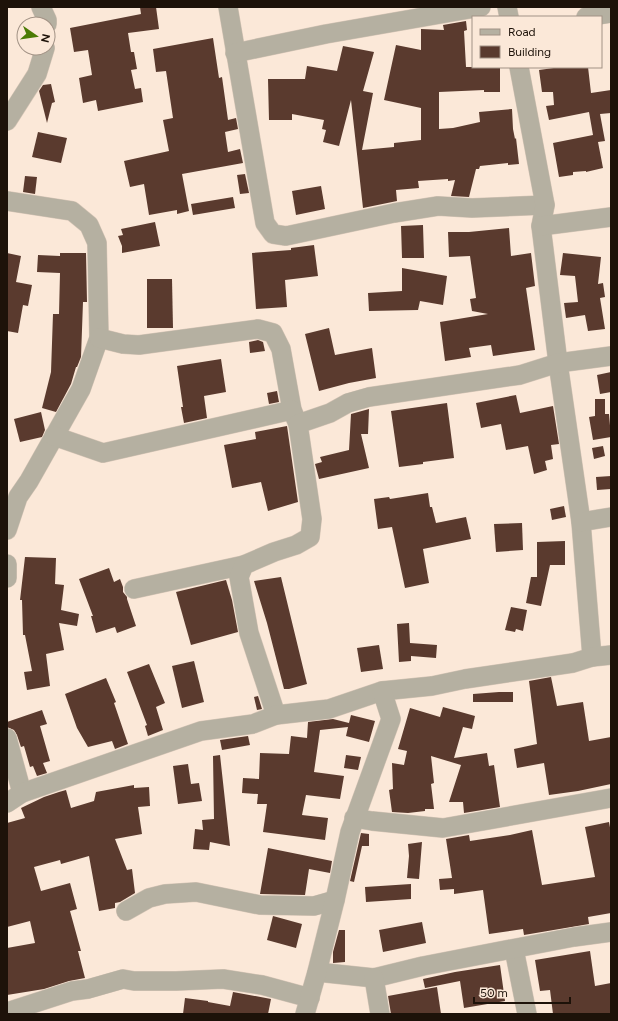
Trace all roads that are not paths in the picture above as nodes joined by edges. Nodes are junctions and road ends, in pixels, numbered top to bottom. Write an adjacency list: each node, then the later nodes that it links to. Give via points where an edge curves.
1 (228, 7): 5 (street)
2 (481, 7): 5 (street)
3 (611, 13): 4 (street)
4 (592, 16)
5 (235, 53): 10 (street, via 265,223 273,234 286,236 438,206 472,208)
6 (43, 56): 8 (street, via 37,74)
7 (520, 68): 10 (street)
8 (10, 109)
9 (7, 201): 13 (street, via 72,211 89,225 97,243)
10 (545, 205): 12 (street)
11 (611, 217): 12 (street)
12 (541, 226): 15 (street)
13 (100, 338): 16 (street, via 139,345 258,328 273,333 280,349); 17 (street, via 81,389)
14 (611, 356): 15 (street)
15 (558, 363): 16 (street, via 520,375 369,397 348,403 330,413); 19 (street)
16 (295, 417): 17 (street, via 103,453); 22 (street, via 312,519 310,537)
17 (54, 436): 20 (street, via 18,497)
18 (611, 517): 19 (street)
19 (581, 522): 26 (street)
20 (7, 530)
21 (7, 564): 23 (street)
22 (244, 565): 24 (street); 28 (street, via 239,577 249,633)
23 (7, 578)
24 (134, 589)
25 (611, 655): 26 (street)
26 (592, 657): 27 (street, via 572,663 432,686)
27 (382, 691): 28 (street, via 328,708); 32 (street, via 390,719)
28 (276, 715): 30 (street, via 253,724 201,732)
29 (7, 738): 30 (street)
30 (14, 798)
31 (611, 798): 32 (street, via 443,828)
32 (354, 818): 33 (street)
33 (335, 900): 34 (street, via 314,906 260,905 196,892 149,898); 37 (street)
34 (126, 911)
35 (611, 932): 36 (street, via 574,936)
36 (514, 949): 38 (street); 42 (street)
37 (317, 972): 38 (street); 39 (street)
38 (374, 978): 41 (street)
39 (308, 1006): 40 (street, via 262,986 223,979 123,979 72,991)
40 (7, 1012)
41 (380, 1014)
42 (527, 1014)

